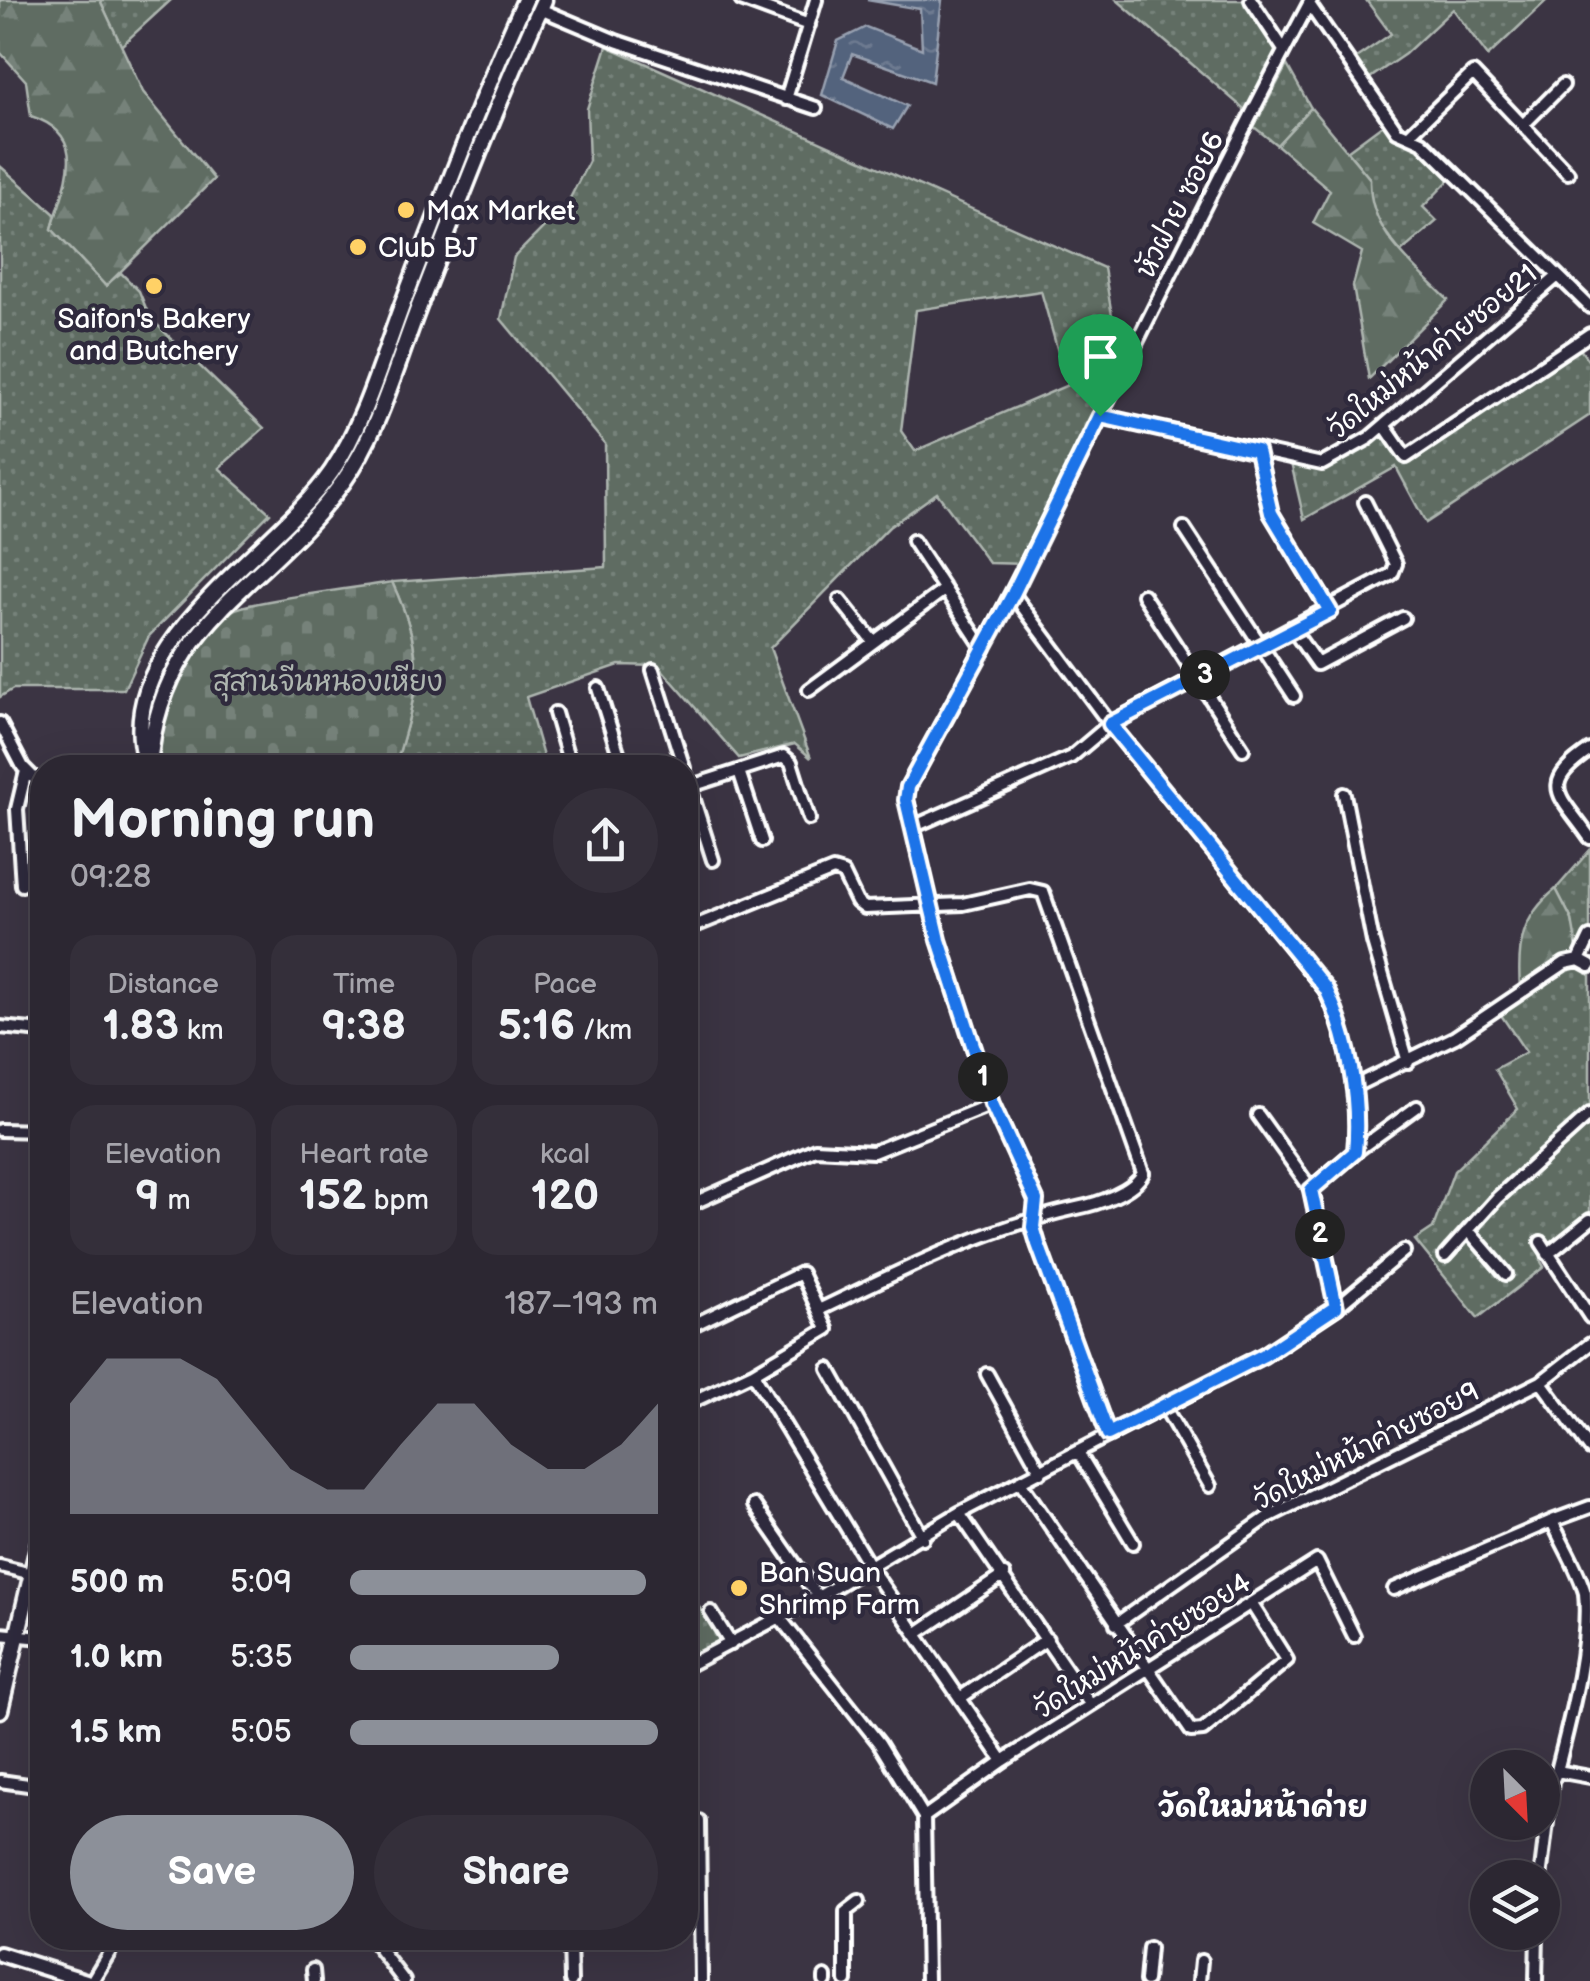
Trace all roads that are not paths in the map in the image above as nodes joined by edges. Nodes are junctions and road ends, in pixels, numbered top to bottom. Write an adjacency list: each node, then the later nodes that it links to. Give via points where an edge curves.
1 (525, 0): 31 (main road, via 347,446 300,510)
2 (741, 0): 7 (street)
3 (816, 0): 7 (street)
4 (1251, 0): 8 (street)
5 (1310, 2): 8 (street, หัวฝาย ซอย6); 13 (street, via 1398,131)
6 (542, 4): 10 (street, via 616,42); 31 (main road, via 361,452 311,520)
7 (808, 26): 10 (street)
8 (1284, 50): 18 (street, หัวฝาย ซอย6)
9 (1563, 84): 12 (street)
10 (786, 99): 11 (street)
11 (816, 108)
12 (1522, 126): 13 (street, via 1471,73); 14 (street)
13 (1409, 135): 15 (street)
14 (1568, 173)
15 (1558, 276): 16 (street); 19 (street, วัดใหม่หน้าค่ายซอย21)
16 (1590, 307)
17 (1590, 334): 19 (street, via 1406,458)
18 (1100, 416): 20 (street, วัดใหม่หน้าค่ายซอย21); 25 (street, หัวฝาย ซอย6)
19 (1384, 425): 20 (street, วัดใหม่หน้าค่ายซอย21, via 1322,464)
20 (1257, 451): 28 (street, via 1271,513)
21 (1366, 502): 28 (street, via 1396,569)
22 (1184, 528): 33 (street)
23 (913, 541): 24 (street)
24 (944, 590): 32 (street); 34 (street)
25 (1013, 594): 34 (street, หัวฝาย ซอย6); 42 (street)
26 (1143, 595): 36 (street)
27 (840, 600): 32 (street)
28 (1330, 611): 30 (street)
29 (1403, 618): 30 (street, via 1317,664)
30 (1293, 630): 33 (street)
31 (185, 638): 45 (main road, via 150,678 140,725)
32 (872, 640): 38 (street)
33 (1260, 647): 36 (street); 39 (street)
34 (984, 649): 56 (street, หัวฝาย ซอย6, via 908,787)
35 (652, 670): 48 (street)
36 (1197, 679): 42 (street); 43 (street)
37 (598, 688): 47 (street)
38 (809, 690)
39 (1294, 696)
40 (554, 713): 46 (street)
41 (0, 723): 50 (street)
42 (1110, 724): 56 (street, via 1071,757); 69 (street, via 1326,989)
43 (1243, 749)
44 (1590, 750): 57 (street, via 1563,768 1557,782)
45 (146, 755)
46 (568, 755)
47 (619, 755)
48 (679, 755)
49 (740, 770): 52 (street); 55 (street, via 784,756); 58 (street)
50 (26, 771): 51 (street); 60 (street, via 17,809)
51 (30, 775)
52 (698, 783)
53 (1344, 794): 68 (street, via 1374,942)
54 (698, 818): 59 (street)
55 (809, 819)
56 (915, 826): 61 (street, หัวฝาย ซอย6)
57 (1590, 838)
58 (762, 841)
59 (713, 860)
60 (22, 885)
61 (931, 905): 62 (street, via 865,908 843,873 833,870); 70 (street, หัวฝาย ซอย6); 79 (street, via 1043,892 1143,1173 1138,1183 1098,1204)
62 (698, 925)
63 (1590, 937): 64 (street)
64 (1579, 960): 65 (street); 68 (street)
65 (1590, 966)
66 (0, 1026): 67 (street)
67 (30, 1030)
68 (1408, 1062): 69 (street)
69 (1353, 1086): 76 (street)
70 (992, 1104): 78 (street, via 873,1152 816,1150); 79 (street, หัวฝาย ซอย6)
71 (1418, 1107): 76 (street)
72 (1258, 1114): 77 (street)
73 (1590, 1114): 81 (street)
74 (0, 1130): 75 (street)
75 (30, 1131)
76 (1355, 1152): 77 (street)
77 (1311, 1190): 87 (street)
78 (698, 1201)
79 (1038, 1216): 88 (street, via 977,1236); 98 (street, หัวฝาย ซอย6, via 1038,1244)
80 (1590, 1220): 84 (street)
81 (1468, 1230): 85 (street); 86 (street)
82 (1540, 1242): 84 (street)
83 (1404, 1250): 87 (street)
84 (1548, 1254): 89 (street)
85 (1446, 1256)
86 (1506, 1274)
87 (1336, 1307): 97 (street, via 1264,1355)
88 (819, 1310): 90 (street, via 800,1274); 93 (street, via 828,1330)
89 (1590, 1316)
90 (698, 1323)
91 (1590, 1344): 95 (street, วัดใหม่หน้าค่ายซอย9)
92 (829, 1369): 108 (street)
93 (753, 1373): 96 (street); 111 (street)
94 (987, 1374): 101 (street)
95 (1541, 1382): 99 (street); 120 (street, วัดใหม่หน้าค่ายซอย9, via 1268,1516)
96 (698, 1399)
97 (1164, 1406): 98 (street); 103 (street)
98 (1108, 1434): 100 (street)
99 (1590, 1449)
100 (1078, 1452): 101 (street); 109 (street)
101 (1042, 1472): 102 (street)
102 (1021, 1482): 106 (street); 120 (street)
103 (1210, 1486)
104 (754, 1505): 116 (street)
105 (1590, 1507): 107 (street)
106 (959, 1513): 108 (street); 113 (street)
107 (1552, 1521): 115 (street); 121 (street, via 1586,1594)
108 (923, 1538): 111 (street)
109 (1133, 1544)
110 (0, 1566): 112 (street)
111 (870, 1567): 116 (street); 123 (street)
112 (30, 1574)
113 (1004, 1575): 123 (street); 127 (street)
114 (30, 1583): 124 (main road)
115 (1394, 1590)
116 (818, 1597): 119 (street)
117 (1250, 1603): 125 (street, วัดใหม่หน้าค่ายซอย4, via 1317,1562); 130 (street, วัดใหม่หน้าค่ายซอย4); 130 (street, via 1288,1660 1203,1730 1191,1730)
118 (711, 1612): 128 (street)
119 (780, 1618): 128 (street); 140 (street, via 879,1743)
120 (1116, 1624): 130 (street)
121 (1589, 1626): 135 (street)
122 (0, 1634): 124 (street)
123 (916, 1634): 131 (street)
124 (18, 1636): 126 (street); 133 (main road)
125 (1354, 1636)
126 (30, 1637)
127 (1046, 1639): 131 (street); 132 (street)
128 (731, 1644): 129 (street)
129 (698, 1660)
130 (1147, 1668): 132 (street, วัดใหม่หน้าค่ายซอย4)
131 (960, 1698): 134 (street)
132 (1090, 1704): 134 (street, วัดใหม่หน้าค่ายซอย4)
133 (0, 1710)
134 (1003, 1761): 140 (street, วัดใหม่หน้าค่ายซอย4)
135 (1560, 1764)
136 (1560, 1772): 137 (street)
137 (1590, 1777)
138 (0, 1781): 139 (street)
139 (30, 1785)
140 (924, 1816): 155 (street)
141 (699, 1822): 153 (street)
142 (859, 1901): 154 (street, via 846,1911)
143 (1149, 1948): 156 (street)
144 (110, 1950): 150 (street)
145 (380, 1950): 151 (street)
146 (570, 1950): 152 (street)
147 (1537, 1950): 158 (street)
148 (0, 1954): 150 (street)
149 (1201, 1961): 157 (street)
150 (89, 1981)
151 (404, 1981)
152 (571, 1981)
153 (700, 1981)
154 (846, 1981)
155 (927, 1981)
156 (1146, 1981)
157 (1198, 1981)
158 (1536, 1981)

